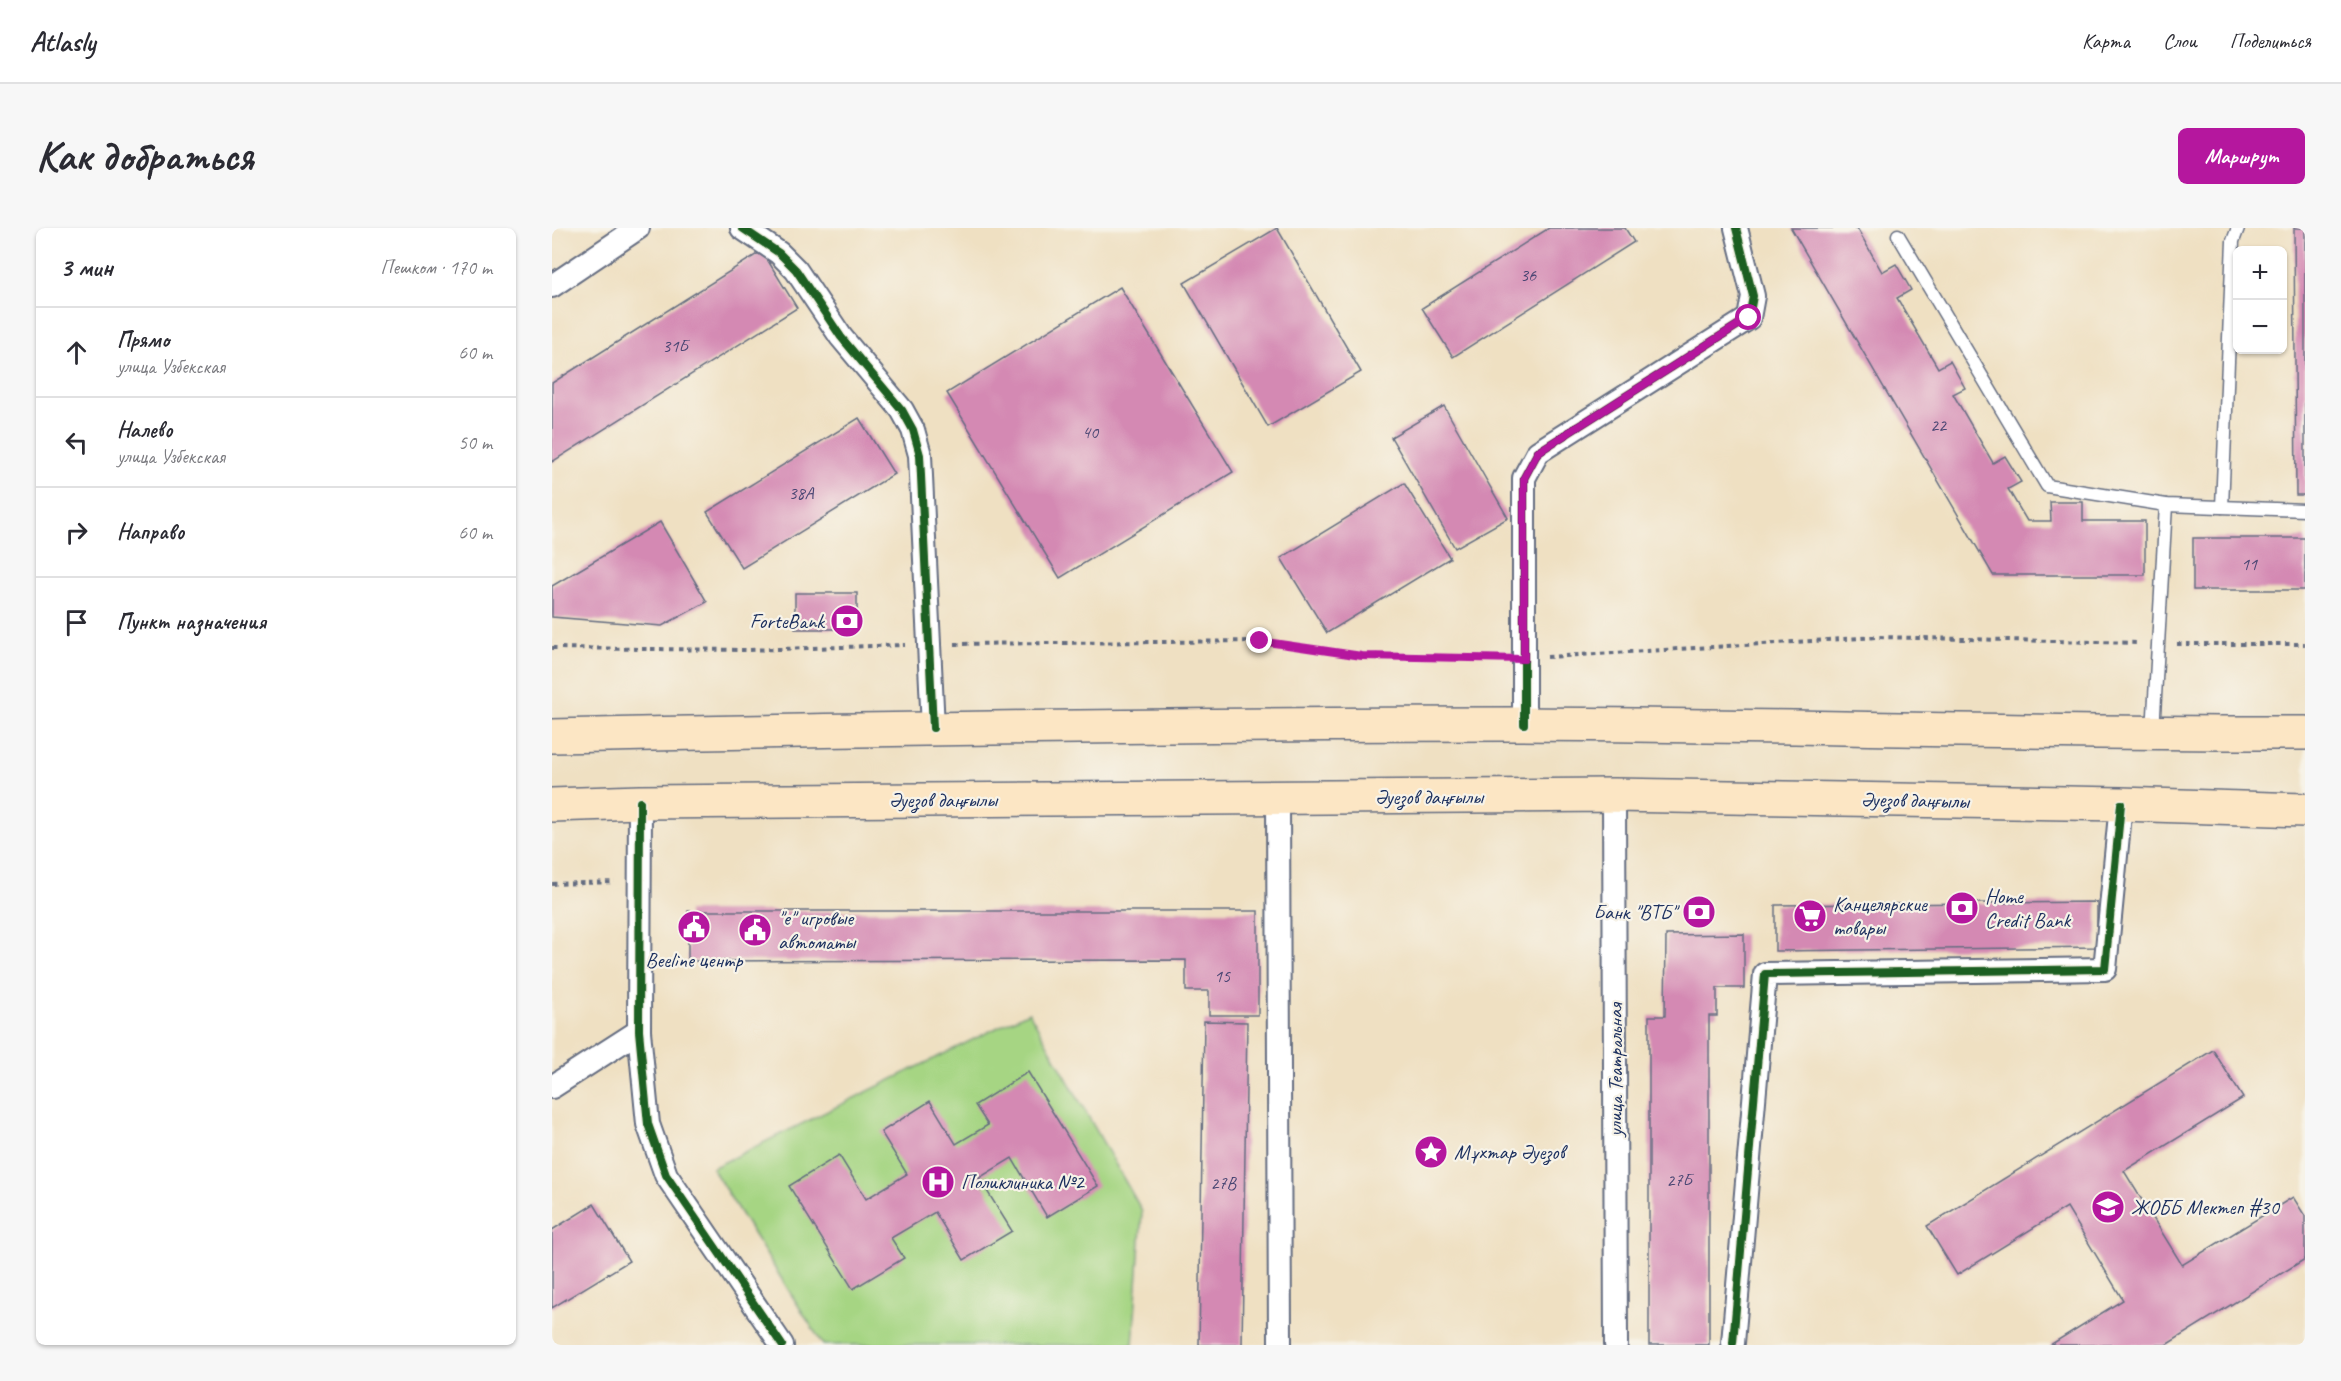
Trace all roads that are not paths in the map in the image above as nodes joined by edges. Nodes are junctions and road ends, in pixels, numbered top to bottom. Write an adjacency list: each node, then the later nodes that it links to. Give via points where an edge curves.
1 (638, 228): 6 (street)
2 (742, 228): 11 (street, via 796,270 841,337 903,410 913,430 920,455)
3 (1736, 228): 10 (street, via 1753,296 1749,318 1538,452 1524,478)
4 (2238, 228): 8 (lane, via 2233,241)
5 (1898, 235): 7 (lane, via 2047,486)
6 (552, 286)
7 (2166, 505): 8 (lane); 12 (lane)
8 (2222, 507): 9 (lane)
9 (2305, 510)
10 (1524, 724): 11 (main road); 12 (main road)
11 (933, 728): 14 (main road)
12 (2153, 733): 13 (main road)
13 (2305, 733)
14 (552, 736)
15 (1614, 795): 16 (main road, Әуезов даңғылы); 18 (main road, Әуезов даңғылы); 26 (street, улица Театральная)
16 (1278, 798): 17 (main road, Әуезов даңғылы); 25 (street)
17 (640, 802): 19 (main road, Әуезов даңғылы); 21 (street)
18 (2121, 804): 20 (main road, Әуезов даңғылы); 23 (street, via 2105,969 1765,974)
19 (552, 805)
20 (2305, 810)
21 (639, 1031): 22 (street); 24 (street, via 648,1124 666,1175)
22 (552, 1087)
23 (1733, 1343)
24 (782, 1345)
25 (1280, 1345)
26 (1616, 1345)

